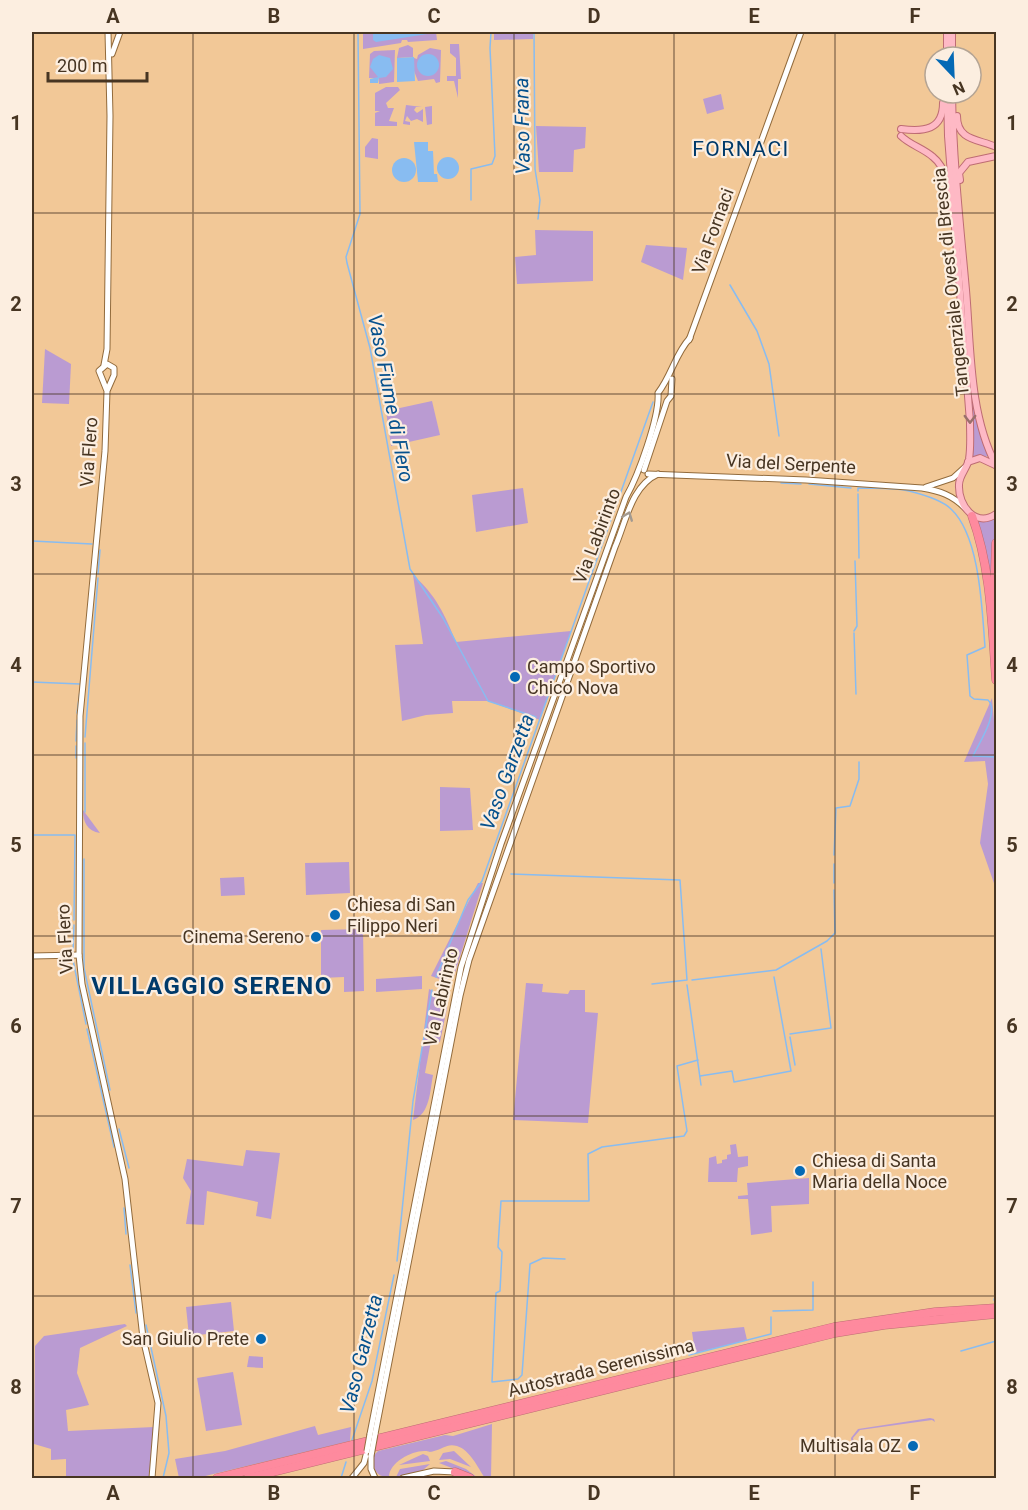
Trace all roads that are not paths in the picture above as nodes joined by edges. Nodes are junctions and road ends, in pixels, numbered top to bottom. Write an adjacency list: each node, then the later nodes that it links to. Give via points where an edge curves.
1 (108, 32): 3 (street); 4 (street)
2 (801, 32): 18 (street, Via Fornaci, via 690,338)
3 (119, 33): 4 (street)
4 (110, 65): 13 (street)
5 (943, 105): 12 (main road, via 936,126 901,133 933,156 942,168 950,222)
6 (946, 105): 10 (main road, Tangenziale Ovest di Brescia)
7 (953, 105): 10 (main road, Tangenziale Ovest di Brescia)
8 (955, 105): 9 (main road, via 960,132)
9 (996, 147)
10 (951, 148): 12 (main road, Tangenziale Ovest di Brescia)
11 (996, 156): 12 (main road, via 972,159 959,173 963,223)
12 (958, 233): 22 (main road, Tangenziale Ovest di Brescia, one-way to 22, via 969,396); 23 (main road, Tangenziale Ovest di Brescia, via 973,377 987,448)
13 (108, 349): 14 (street); 15 (street)
14 (104, 365): 15 (street); 16 (street, via 99,371)
15 (111, 365): 17 (street, via 115,370)
16 (103, 378): 17 (street); 19 (street)
17 (112, 378): 19 (street)
18 (667, 389): 20 (street, Via Fornaci, via 658,393); 21 (street, Via Fornaci, via 671,396)
19 (107, 391): 35 (street, Via Flero, via 80,716)
20 (660, 400): 21 (street); 24 (street, Via Fornaci)
21 (667, 401): 24 (street, Via Fornaci)
22 (966, 465): 23 (main road, Tangenziale Ovest di Brescia, via 980,458); 27 (street, Via del Serpente, via 953,478); 28 (main road, Tangenziale Ovest di Brescia, via 959,490)
23 (996, 465)
24 (645, 473): 25 (street, Via Fornaci); 26 (street); 27 (street, Via del Serpente)
25 (635, 480): 26 (street); 32 (street, Via Labirinto)
26 (642, 484): 32 (street, Via Labirinto, one-way to 26)
27 (922, 488): 28 (street, Via del Serpente, via 940,491)
28 (966, 510): 30 (main road)
29 (996, 514): 30 (main road, via 984,519)
30 (972, 516): 34 (highway, via 989,588)
31 (996, 543): 33 (highway)
32 (594, 598): 39 (street, Via Labirinto, bridge, via 501,844 461,967)
33 (996, 625)
34 (996, 680)
35 (79, 955): 36 (street); 44 (street, Via Flero, via 125,1179 142,1330 158,1403)
36 (32, 956)
37 (996, 1308): 45 (highway, Autostrada Serenissima, via 935,1312 834,1327)
38 (996, 1314): 46 (highway, Autostrada Serenissima, via 894,1323 836,1333)
39 (369, 1453): 40 (street, Via Labirinto); 42 (street, Via Labirinto)
40 (359, 1470): 42 (street, Via Labirinto); 47 (street, Via Labirinto)
41 (455, 1472): 43 (highway); 48 (street); 49 (street)
42 (375, 1476)
43 (469, 1478)
44 (152, 1479)
45 (218, 1479)
46 (248, 1479)
47 (352, 1479)
48 (403, 1479)
49 (414, 1479)

